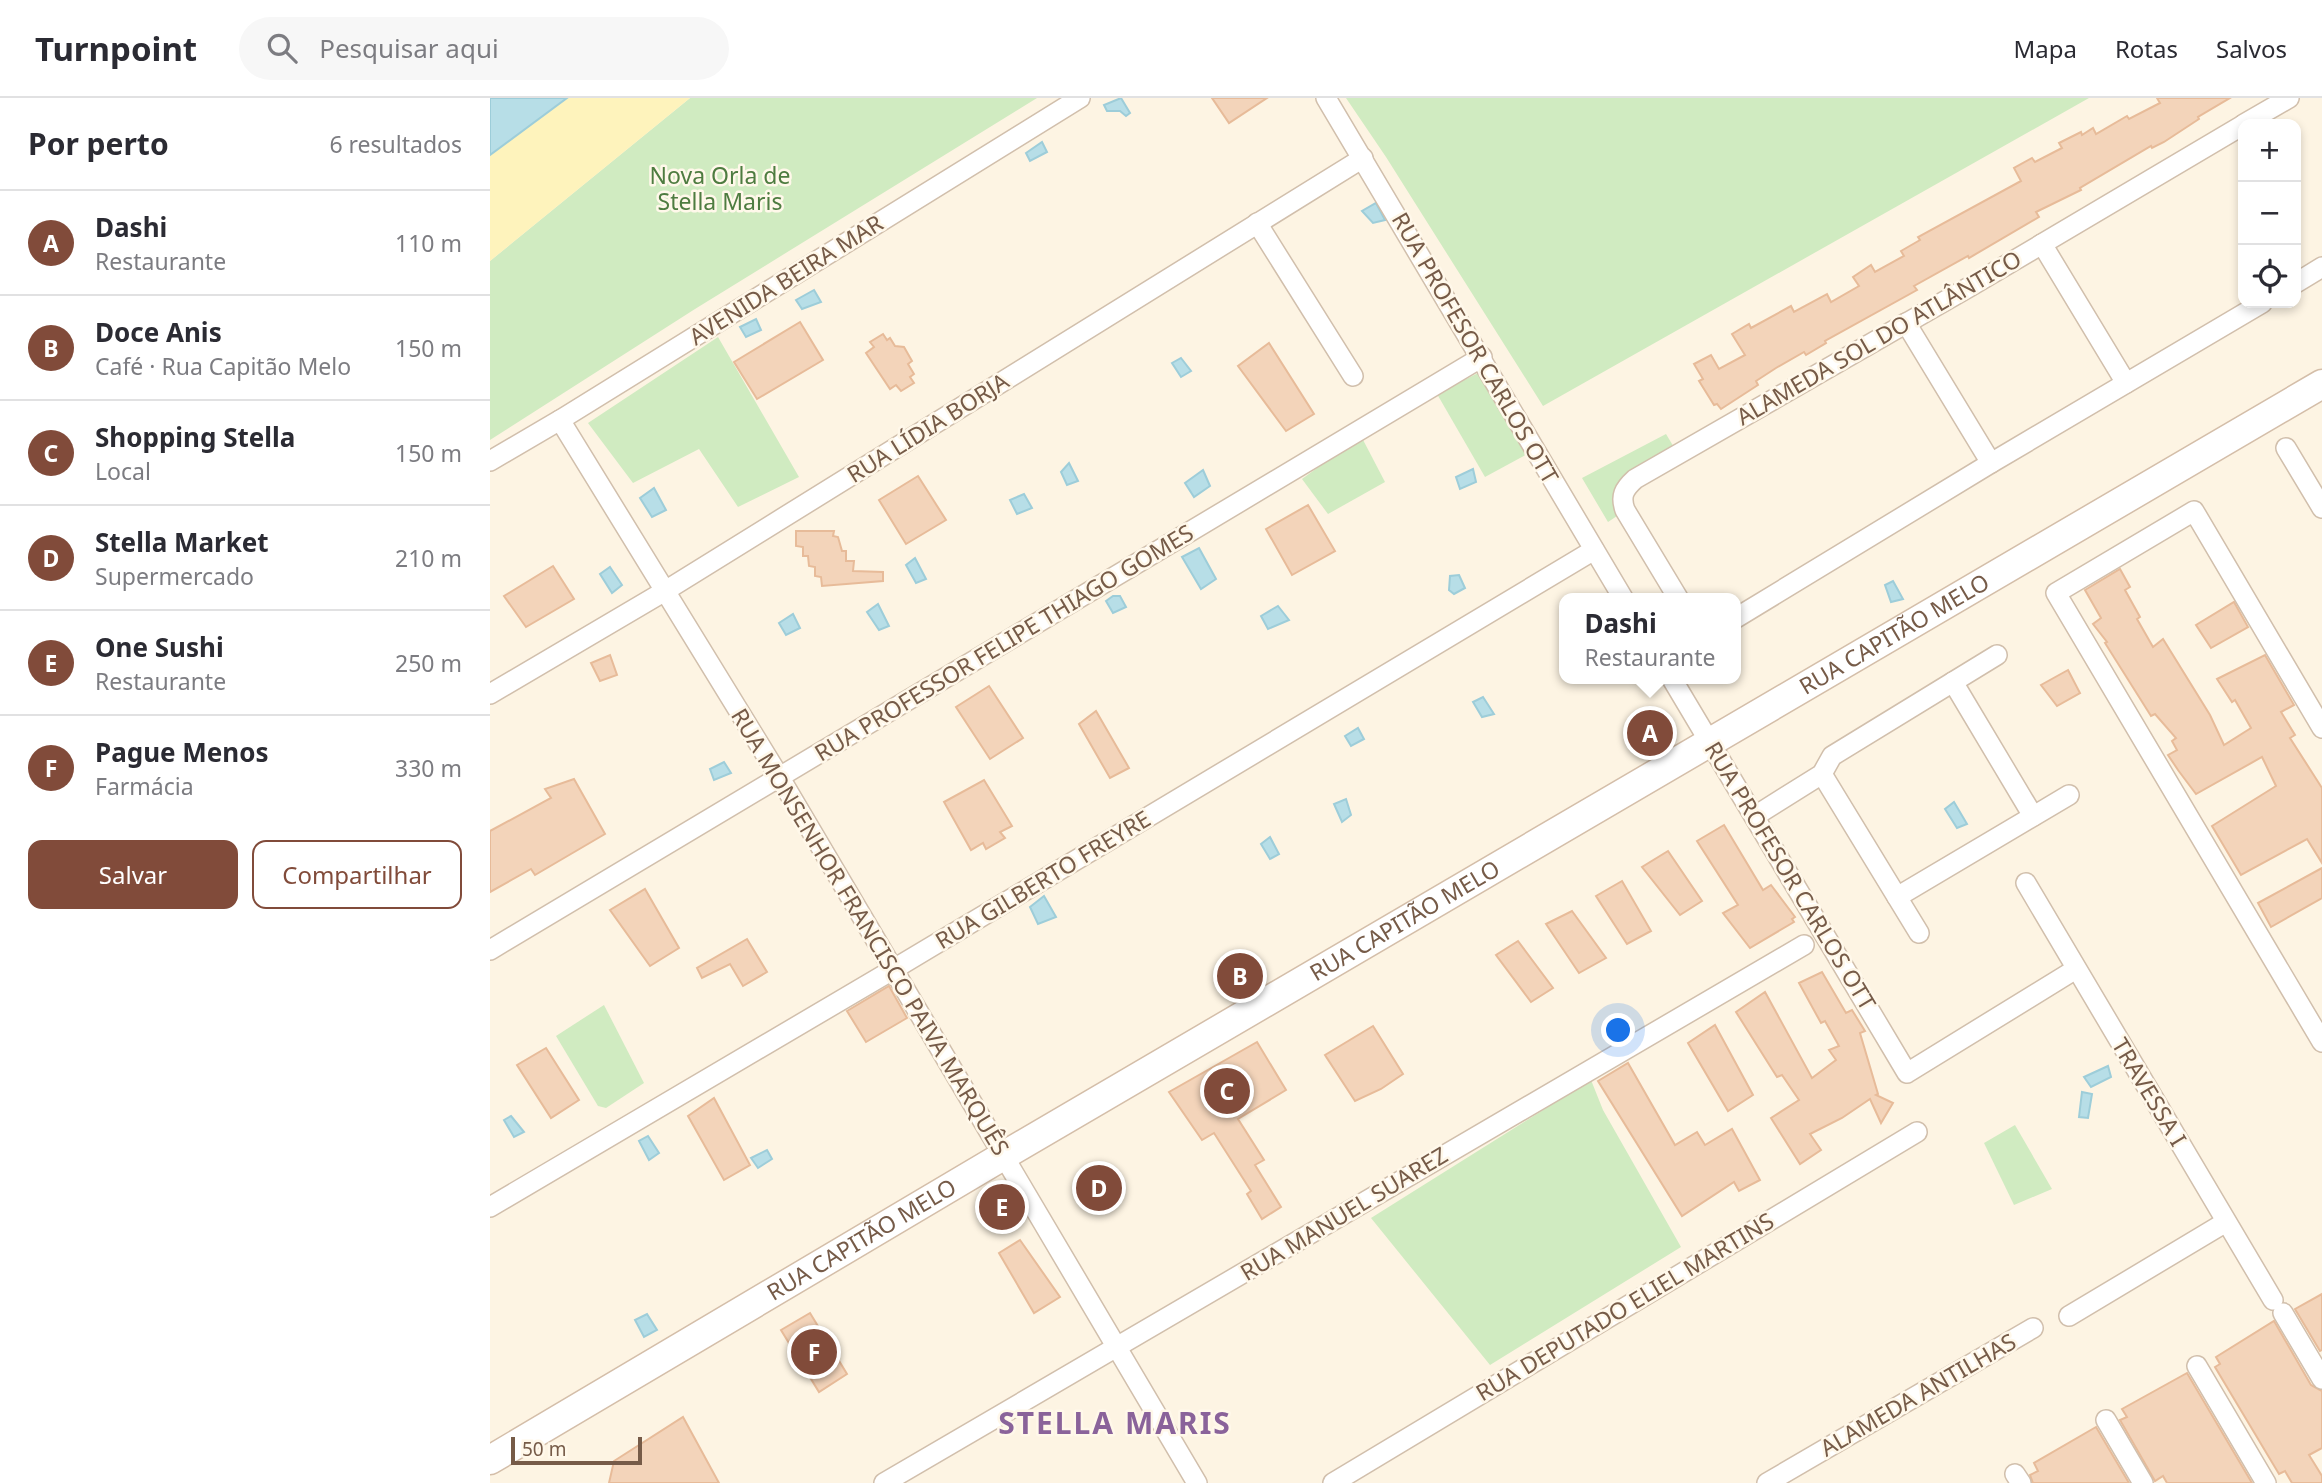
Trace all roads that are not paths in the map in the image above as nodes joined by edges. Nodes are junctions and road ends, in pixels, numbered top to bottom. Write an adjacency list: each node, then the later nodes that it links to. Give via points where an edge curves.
1 (1080, 98): 17 (street, AVENIDA BEIRA MAR)
2 (1326, 98): 6 (street, RUA PROFESOR CARLOS OTT)
3 (2289, 98): 4 (street, ALAMEDA SOL DO ATLÂNTICO)
4 (2254, 119)
5 (2238, 129): 8 (street, ALAMEDA SOL DO ATLÂNTICO)
6 (1363, 158): 7 (street, RUA LÍDIA BORJA); 13 (street, RUA PROFESOR CARLOS OTT)
7 (1257, 223): 14 (street); 23 (street, RUA LÍDIA BORJA)
8 (2042, 244): 12 (street, ALAMEDA SOL DO ATLÂNTICO); 15 (street)
9 (2322, 267): 10 (street)
10 (2301, 280)
11 (2254, 308): 15 (street)
12 (1906, 323): 20 (street); 25 (street, ALAMEDA SOL DO ATLÂNTICO, via 1628,485 1623,492 1625,510)
13 (1482, 357): 22 (street, RUA PROFESOR CARLOS OTT); 34 (street, RUA PROFESSOR FELIPE THIAGO GOMES)
14 (1353, 376)
15 (2126, 383): 20 (street)
16 (2322, 384): 32 (main road, RUA CAPITÃO MELO)
17 (559, 420): 19 (street, AVENIDA BEIRA MAR); 23 (street, RUA MONSENHOR FRANCISCO PAIVA MARQUÊS)
18 (2286, 448): 21 (street)
19 (490, 461)
20 (1991, 463): 26 (street)
21 (2322, 508)
22 (1594, 550): 24 (street, RUA PROFESOR CARLOS OTT); 43 (street, RUA GILBERTO FREYRE)
23 (665, 591): 30 (street, RUA LÍDIA BORJA); 34 (street, RUA MONSENHOR FRANCISCO PAIVA MARQUÊS)
24 (1620, 593)
25 (1675, 593)
26 (1741, 615)
27 (1997, 655): 28 (street)
28 (1953, 682): 33 (street, via 1832,756); 37 (street)
29 (1675, 684): 32 (street, RUA PROFESOR CARLOS OTT)
30 (490, 694)
31 (2322, 728): 45 (street, via 2194,510 2056,593)
32 (1710, 742): 36 (street, RUA PROFESOR CARLOS OTT); 47 (main road, RUA CAPITÃO MELO)
33 (1822, 774): 36 (street); 39 (street)
34 (780, 778): 42 (street, RUA PROFESSOR FELIPE THIAGO GOMES); 43 (street, RUA MONSENHOR FRANCISCO PAIVA MARQUÊS)
35 (2069, 795): 37 (street)
36 (1755, 816): 44 (street, RUA PROFESOR CARLOS OTT, via 1907,1073)
37 (2033, 816): 39 (street)
38 (2025, 883): 44 (street, TRAVESSA I)
39 (1897, 897): 40 (street)
40 (1919, 933)
41 (1804, 945): 52 (street, RUA MANUEL SUAREZ)
42 (490, 950)
43 (894, 969): 47 (street, RUA MONSENHOR FRANCISCO PAIVA MARQUÊS); 48 (street, RUA GILBERTO FREYRE)
44 (2076, 969): 49 (street, TRAVESSA I)
45 (2322, 1042)
46 (1917, 1132): 59 (street, RUA DEPUTADO ELIEL MARTINS)
47 (1003, 1156): 52 (street, RUA MONSENHOR FRANCISCO PAIVA MARQUÊS); 56 (main road, RUA CAPITÃO MELO)
48 (490, 1207)
49 (2226, 1222): 50 (street); 54 (street, TRAVESSA I)
50 (2069, 1316)
51 (2034, 1328): 60 (street, ALAMEDA ANTILHAS)
52 (1117, 1348): 57 (street, RUA MANUEL SUAREZ); 58 (street, RUA MONSENHOR FRANCISCO PAIVA MARQUÊS)
53 (2197, 1366): 62 (street)
54 (2322, 1379)
55 (2106, 1420): 61 (street)
56 (490, 1460)
57 (884, 1483)
58 (1196, 1483)
59 (1333, 1483)
60 (1767, 1483)
61 (2143, 1483)
62 (2266, 1483)

